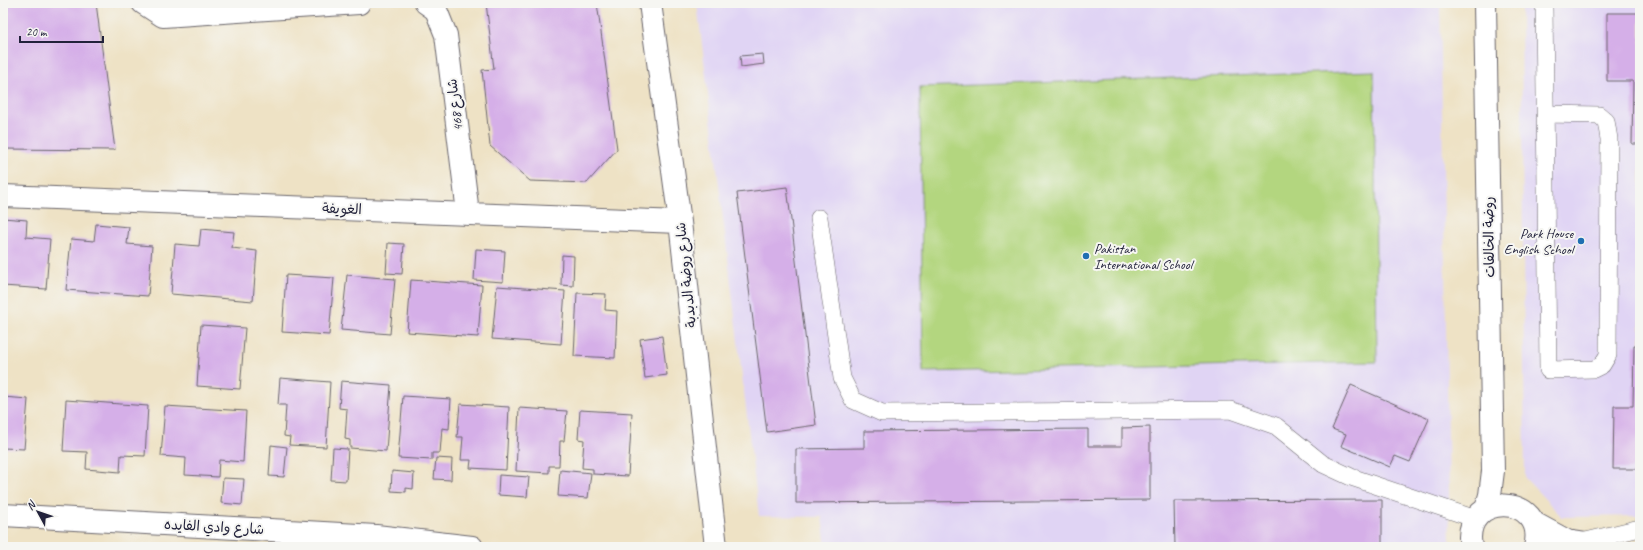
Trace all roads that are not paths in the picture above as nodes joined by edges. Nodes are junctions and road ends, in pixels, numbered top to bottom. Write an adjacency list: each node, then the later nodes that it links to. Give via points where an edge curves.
1 (143, 3): 7 (street, via 163,16)
2 (359, 3): 7 (street)
3 (426, 3): 10 (street, شارع 468, via 436,10 446,35)
4 (650, 3): 12 (street, شارع روضة الدبدبة)
5 (1485, 3): 13 (street, روضة الخالفات)
6 (1542, 3): 8 (lane)
7 (328, 4)
8 (1547, 114): 8 (lane, via 1599,115 1606,122 1609,139 1608,355 1602,365 1594,369 1548,370)
9 (3, 196): 10 (street, الغويفة)
10 (468, 213): 12 (street, الغويفة)
11 (819, 218): 15 (lane, via 842,378 853,400 882,414 1230,410 1276,426 1323,464 1351,477)
12 (680, 222): 22 (street, شارع روضة الدبدبة)
13 (1492, 471): 14 (street, روضة الخالفات, via 1502,493); 15 (street, روضة الخالفات, via 1490,495)
14 (1514, 505): 15 (street, via 1503,504); 17 (street, روضة الخالفات, via 1524,511)
15 (1481, 514): 23 (street, روضة الخالفات, via 1471,528)
16 (3, 515): 19 (street, شارع وادي الفايده)
17 (1534, 523): 20 (street, via 1567,541); 24 (street, via 1537,533)
18 (1640, 528): 20 (lane)
19 (377, 542): 21 (street, شارع وادي الفايده)
20 (1579, 542): 25 (street)
21 (472, 547)
22 (716, 547)
23 (1471, 547)
24 (1535, 547)
25 (1606, 547)

